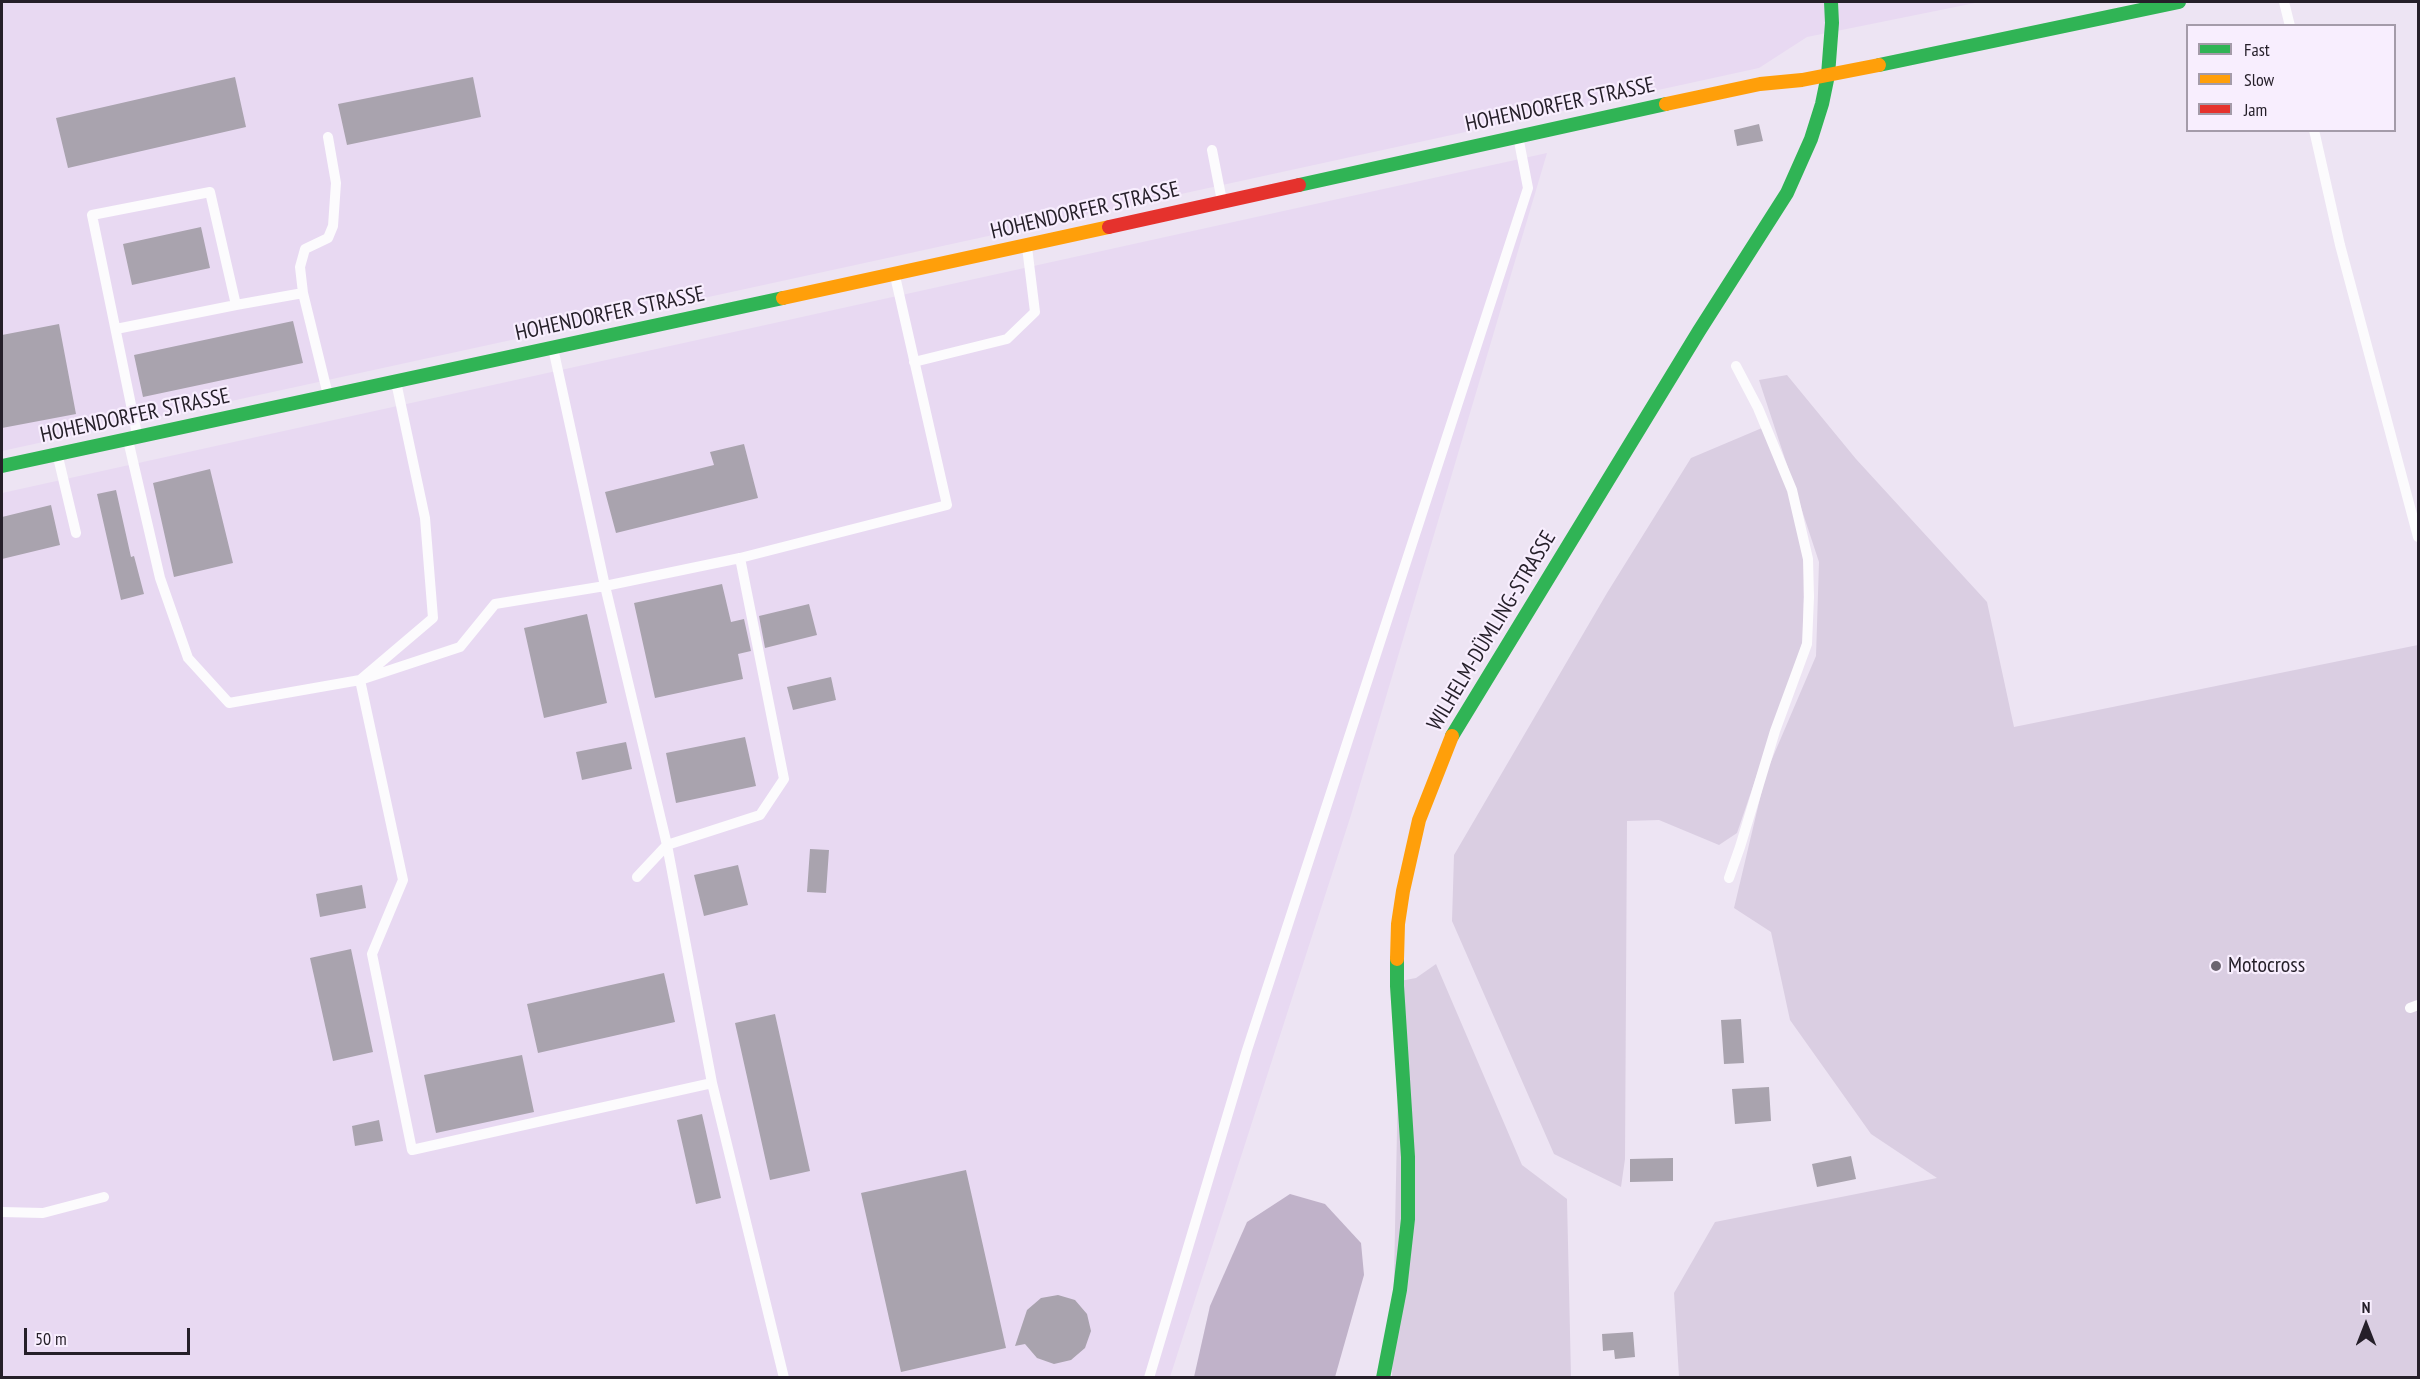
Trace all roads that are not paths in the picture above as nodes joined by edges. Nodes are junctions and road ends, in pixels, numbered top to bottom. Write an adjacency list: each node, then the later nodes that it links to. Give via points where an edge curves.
1 (1831, 2): 5 (street, WILHELM-DÜMLING-STRASSE)
2 (2179, 2): 5 (street, HOHENDORFER STRASSE)
3 (2284, 2): 4 (lane)
4 (2290, 24)
5 (1828, 75): 7 (street, HOHENDORFER STRASSE, via 1760,84); 37 (street, WILHELM-DÜMLING-STRASSE, via 1811,140 1787,193 1477,692 1452,735 1419,820 1401,902 1397,986 1408,1218 1400,1290)
6 (2314, 132): 25 (lane, via 2340,245)
7 (1518, 135): 10 (street, HOHENDORFER STRASSE); 36 (lane, via 1528,188 1247,1050)
8 (328, 136): 13 (lane, via 336,183 333,226 328,238 305,249 300,267)
9 (1212, 150): 10 (lane)
10 (1222, 201): 11 (street, HOHENDORFER STRASSE)
11 (1027, 246): 12 (street, HOHENDORFER STRASSE); 17 (lane, via 1035,312 1007,339)
12 (895, 274): 16 (street, HOHENDORFER STRASSE); 17 (lane)
13 (303, 293): 14 (lane); 20 (lane)
14 (236, 305): 15 (lane); 15 (lane, via 210,192 92,215)
15 (116, 329): 21 (lane)
16 (553, 348): 19 (street, HOHENDORFER STRASSE); 27 (lane)
17 (914, 362): 26 (lane, via 947,505)
18 (1736, 366): 31 (lane, via 1792,490 1808,560 1809,597 1807,644)
19 (396, 382): 20 (street, HOHENDORFER STRASSE); 28 (lane, via 425,518 433,618)
20 (328, 396): 21 (street, HOHENDORFER STRASSE)
21 (133, 438): 22 (street, HOHENDORFER STRASSE); 28 (lane, via 160,578 188,658 229,703)
22 (57, 455): 23 (street, HOHENDORFER STRASSE); 24 (lane)
23 (2, 466)
24 (76, 533)
25 (2418, 537)
26 (740, 558): 27 (lane); 29 (lane, via 784,779 760,815)
27 (605, 586): 28 (lane, via 495,604 460,647); 29 (lane)
28 (360, 680): 32 (lane, via 403,880 372,954 412,1150)
29 (667, 845): 30 (lane); 32 (lane)
30 (637, 877)
31 (1729, 878)
32 (712, 1083): 35 (lane)
33 (104, 1197): 34 (lane, via 43,1213)
34 (2, 1212)
35 (784, 1377)
36 (1149, 1377)
37 (1383, 1377)

